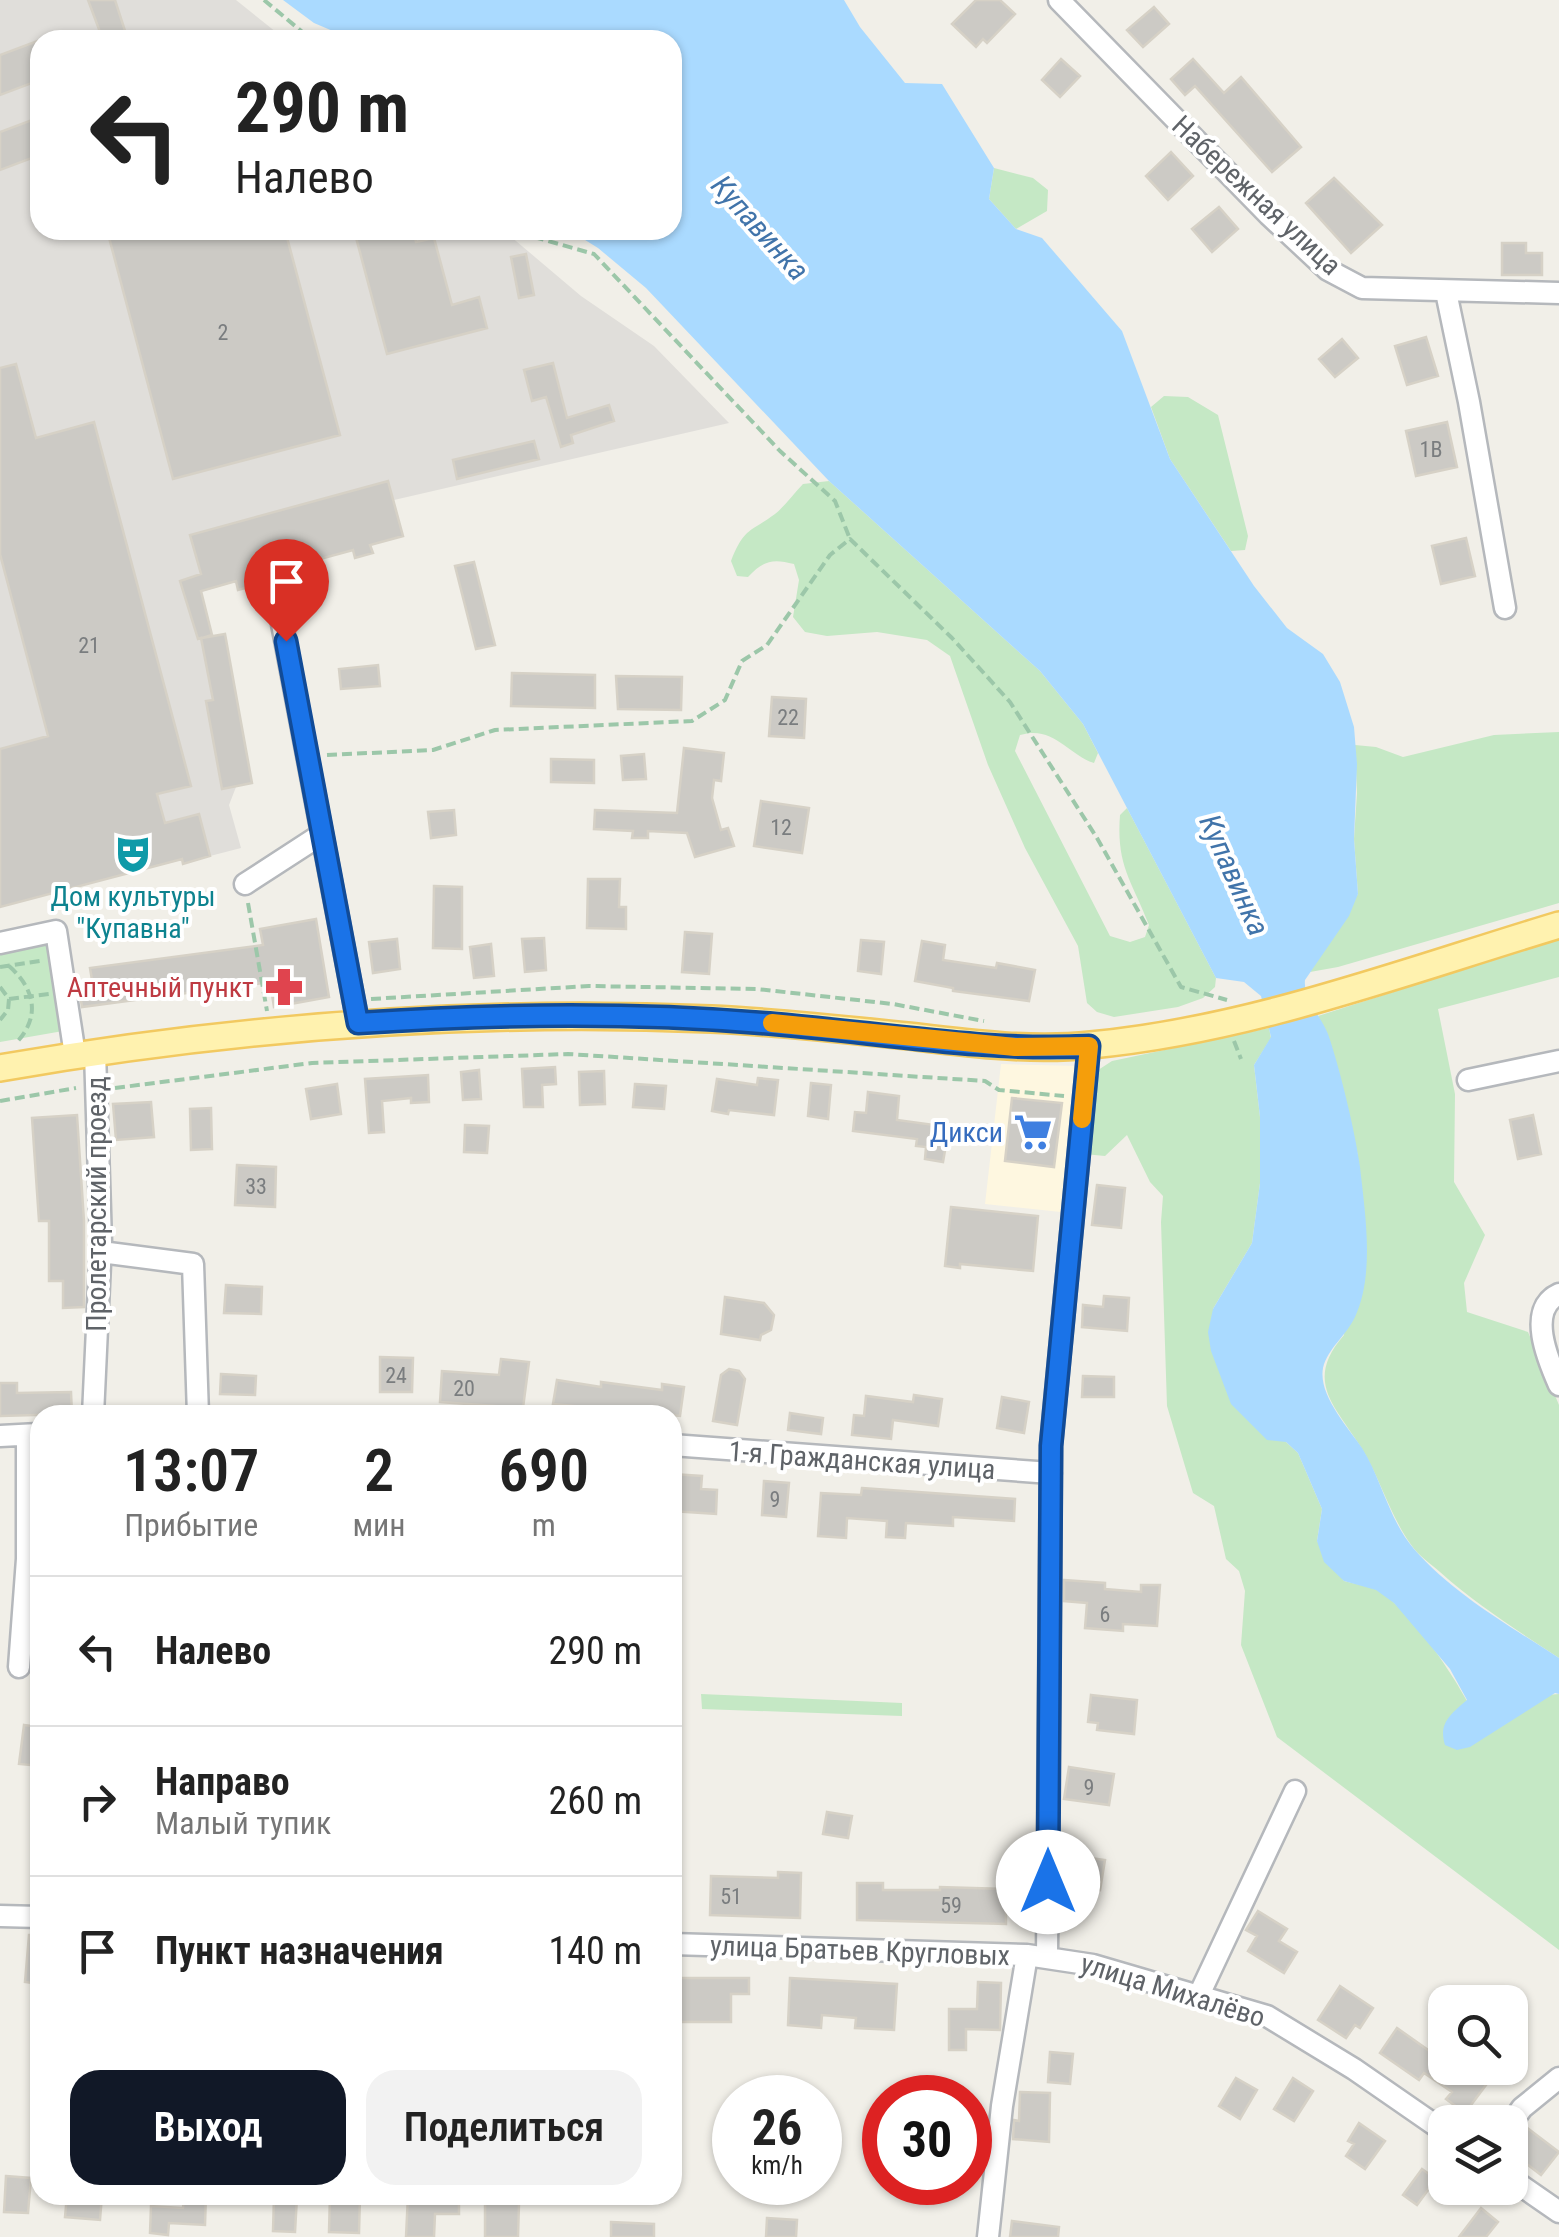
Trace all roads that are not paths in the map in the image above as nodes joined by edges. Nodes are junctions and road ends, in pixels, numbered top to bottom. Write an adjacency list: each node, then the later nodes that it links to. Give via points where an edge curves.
1 (1059, 0): 2 (street, Набережная улица, via 1328,270 1362,288)
2 (1446, 292): 3 (street, Набережная улица); 5 (street)
3 (1559, 293)
4 (278, 602): 6 (street)
5 (1505, 608)
6 (322, 834): 7 (street); 10 (street)
7 (244, 884)
8 (1559, 925): 11 (main road, via 1282,1008)
9 (0, 943): 12 (street, Пролетарский проезд, via 56,931)
10 (358, 1023): 11 (main road, via 601,1015 1015,1047); 12 (main road)
11 (1089, 1046): 24 (street)
12 (85, 1054): 13 (main road); 16 (street, Пролетарский проезд, via 96,1091)
13 (6, 1057)
14 (1559, 1061): 15 (street)
15 (1468, 1080)
16 (101, 1252): 19 (street, Пролетарский проезд); 20 (street, via 194,1264)
17 (1555, 1296): 18 (street, via 1541,1328)
18 (1559, 1385)
19 (93, 1405)
20 (198, 1405)
21 (30, 1435): 22 (street)
22 (0, 1436)
23 (682, 1446): 24 (street, 1-я Гражданская улица)
24 (1051, 1474): 31 (street)
25 (30, 1506): 26 (street)
26 (20, 1666)
27 (1295, 1791): 32 (street)
28 (0, 1916): 29 (street)
29 (30, 1917)
30 (682, 1944): 31 (street, улица Братьев Кругловых)
31 (1037, 1956): 32 (street, улица Михалёво); 38 (street, via 1002,2106)
32 (1199, 1995): 35 (street, улица Михалёво, via 1278,2022)
33 (1559, 2078): 34 (street)
34 (1526, 2105)
35 (1428, 2120)
36 (1528, 2190): 37 (street)
37 (1559, 2212)
38 (988, 2237)

